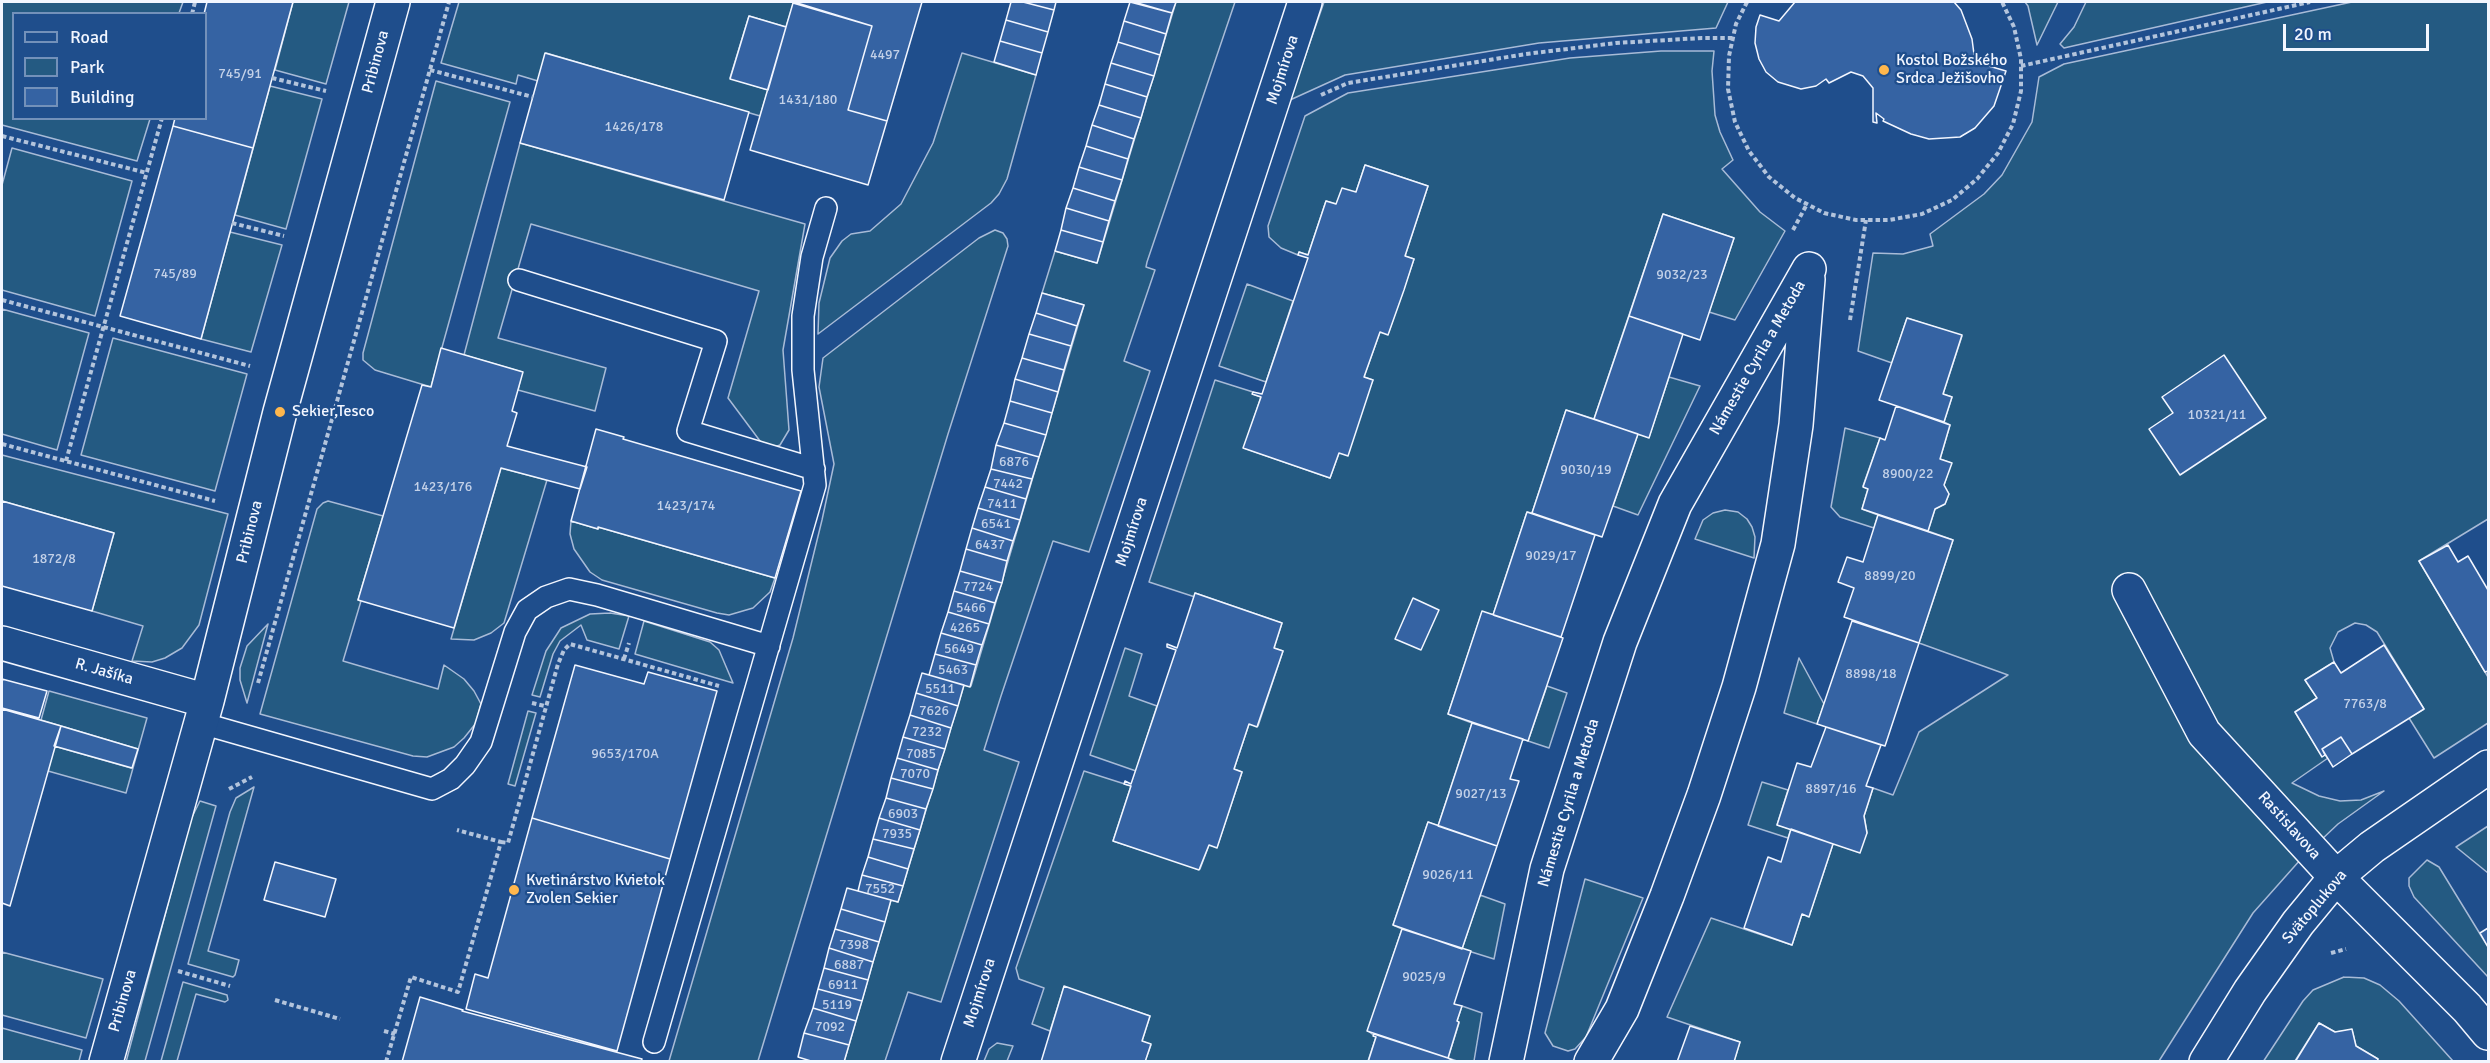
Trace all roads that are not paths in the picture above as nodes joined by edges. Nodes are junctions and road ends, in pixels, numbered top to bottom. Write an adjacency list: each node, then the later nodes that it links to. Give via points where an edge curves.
1 (393, 2): 9 (street, Pribinova, via 280,412)
2 (1305, 2): 15 (street, Mojmírova)
3 (826, 208): 5 (lane, via 812,257 803,316 803,370)
4 (519, 280): 5 (lane, via 716,341 688,431)
5 (814, 470): 8 (lane, via 815,484)
6 (2129, 590): 11 (street, Rastislavova, via 2204,733)
7 (2, 643): 9 (street, R. Jašíka)
8 (769, 646): 9 (lane, via 597,595 569,589 546,597 527,610 515,632 481,742 451,779 432,789); 13 (lane)
9 (204, 712): 14 (street, Pribinova)
10 (2488, 767): 11 (street, Svätoplukova, via 2381,840)
11 (2336, 877): 12 (street, Rastislavova); 18 (street, Svätoplukova, via 2250,991)
12 (2488, 1033)
13 (654, 1042)
14 (106, 1062)
15 (958, 1062)
16 (1506, 1062): 17 (street, Námestie Cyrila a Metoda, via 1547,869 1620,642 1675,504 1809,268 1796,425 1778,544 1739,687 1667,896 1622,1009)
17 (1591, 1062)
18 (2206, 1062)

